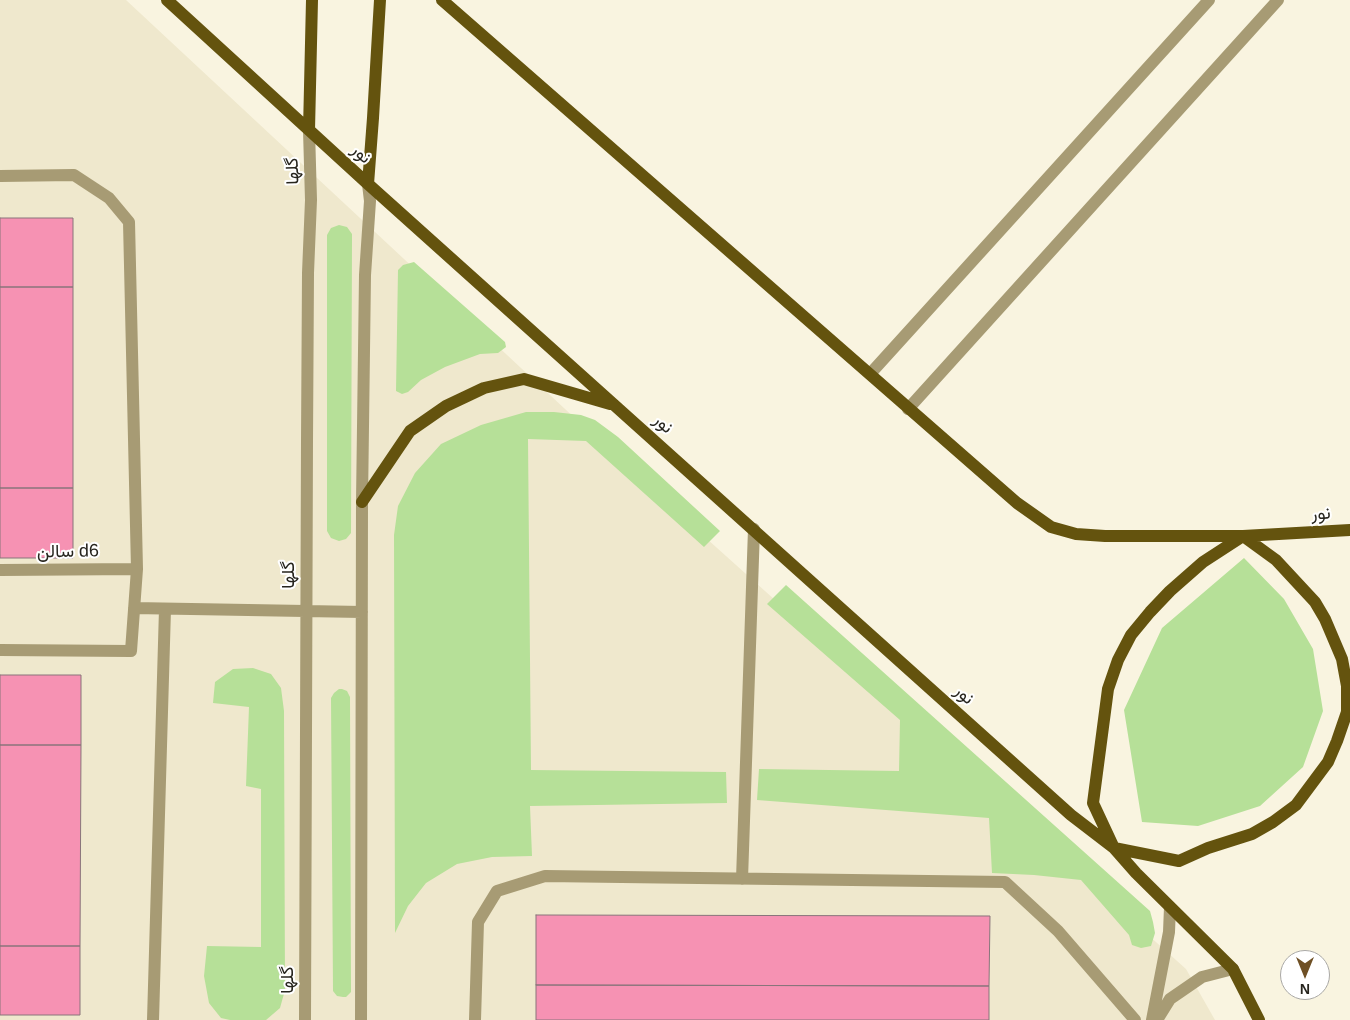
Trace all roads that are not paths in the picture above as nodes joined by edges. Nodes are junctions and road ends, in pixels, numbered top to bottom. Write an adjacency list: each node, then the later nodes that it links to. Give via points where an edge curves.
1 (167, 0): 7 (main road, نور)
2 (312, 0): 7 (main road)
3 (380, 0): 9 (main road)
4 (442, 0): 10 (main road, نور)
5 (1209, 0): 10 (street)
6 (1278, 0): 12 (street)
7 (309, 130): 9 (main road, نور); 21 (street, گلها)
8 (0, 176): 17 (street, via 74,175 109,198 129,222)
9 (368, 184): 11 (main road, نور); 13 (street)
10 (870, 374): 12 (main road, نور)
11 (615, 405): 13 (main road, via 524,379 484,388 446,406 410,431); 14 (main road, نور)
12 (908, 409): 16 (main road, نور, via 1017,503 1051,527 1076,534 1105,536)
13 (362, 502): 22 (street)
14 (754, 529): 24 (main road, نور, via 1071,815); 25 (street)
15 (1350, 530): 16 (main road, نور)
16 (1243, 536): 24 (main road, via 1203,562 1170,591 1131,635 1118,660 1108,689 1093,803); 24 (main road, via 1276,560 1315,602 1325,619 1342,659 1347,686 1347,712 1337,741 1328,762 1296,805 1252,834 1179,861)
17 (137, 569): 18 (street, سالن d6); 19 (street)
18 (0, 570)
19 (134, 608): 20 (street); 23 (street, via 131,651)
20 (165, 609): 21 (street); 28 (street)
21 (307, 611): 22 (street); 29 (street, گلها)
22 (362, 612): 30 (street)
23 (0, 650)
24 (1114, 848): 26 (main road, نور)
25 (742, 878): 31 (street, via 545,876 497,891 478,922); 32 (street, via 1005,882 1058,931)
26 (1170, 907): 27 (main road, نور); 33 (street, via 1168,940)
27 (1234, 969): 34 (street, via 1202,977 1170,999); 35 (main road, نور)
28 (153, 1020)
29 (305, 1020)
30 (361, 1020)
31 (475, 1020)
32 (1135, 1020)
33 (1152, 1020)
34 (1158, 1020)
35 (1259, 1020)

